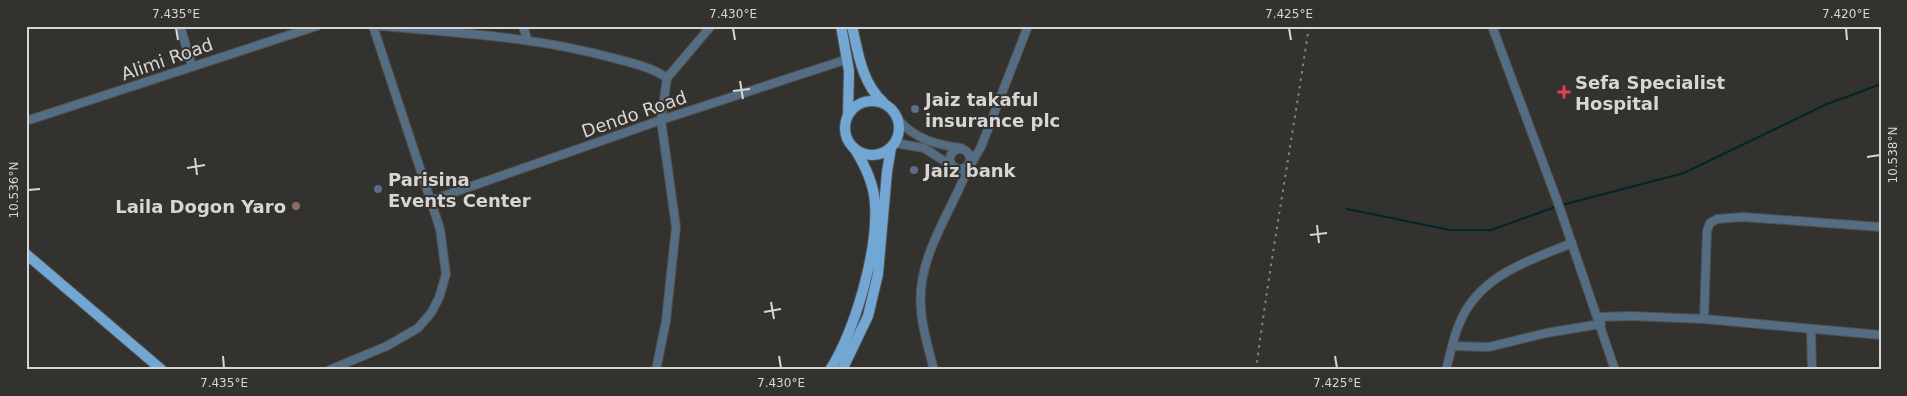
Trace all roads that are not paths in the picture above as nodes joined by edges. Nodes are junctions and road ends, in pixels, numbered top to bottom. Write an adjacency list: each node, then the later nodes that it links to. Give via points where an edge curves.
1 (180, 26): 13 (street)
2 (317, 26): 13 (street, Alimi Road)
3 (373, 26): 27 (street)
4 (381, 26): 11 (street)
5 (523, 26): 11 (street)
6 (711, 26): 14 (street)
7 (841, 26): 12 (main road)
8 (852, 26): 15 (main road, via 866,78 875,94)
9 (1028, 26): 20 (street)
10 (1492, 26): 29 (street)
11 (527, 39): 14 (street, via 655,70)
12 (848, 59): 16 (main road); 17 (street, Dendo Road)
13 (192, 66): 19 (street, Alimi Road)
14 (667, 78): 17 (street)
15 (888, 106): 16 (main road, via 866,101); 18 (main road)
16 (848, 114): 22 (main road, via 846,134)
17 (661, 120): 27 (street, Dendo Road); 38 (street, via 676,227 666,321)
18 (898, 120): 21 (main road, via 899,134); 23 (street, via 914,135)
19 (26, 122)
20 (984, 139): 23 (street, via 974,149); 24 (street)
21 (893, 145): 22 (main road, via 872,155); 25 (street, via 924,148); 40 (main road, via 887,172 878,274 868,316)
22 (854, 148): 39 (main road, via 869,175 874,197 871,248 853,319 840,354)
23 (963, 149): 24 (street, via 970,154); 25 (street, via 951,153)
24 (969, 166): 25 (street); 26 (street)
25 (954, 167): 26 (street, via 959,174)
26 (958, 188): 41 (street, via 933,243 920,294)
27 (432, 200): 37 (street, via 444,249 446,274 431,313 418,328 395,342)
28 (1881, 227): 31 (street, via 1743,217 1717,219 1710,223 1707,231)
29 (1572, 243): 32 (street); 35 (street, via 1499,276 1481,291 1465,312)
30 (26, 254): 36 (main road)
31 (1704, 319): 32 (street, via 1631,316); 33 (street)
32 (1600, 321): 35 (street, via 1489,347); 43 (street)
33 (1811, 330): 34 (street); 44 (street)
34 (1881, 335)
35 (1452, 346): 42 (street)
36 (162, 370)
37 (329, 370)
38 (656, 370)
39 (830, 370)
40 (842, 370)
41 (934, 370)
42 (1446, 370)
43 (1615, 370)
44 (1812, 370)

